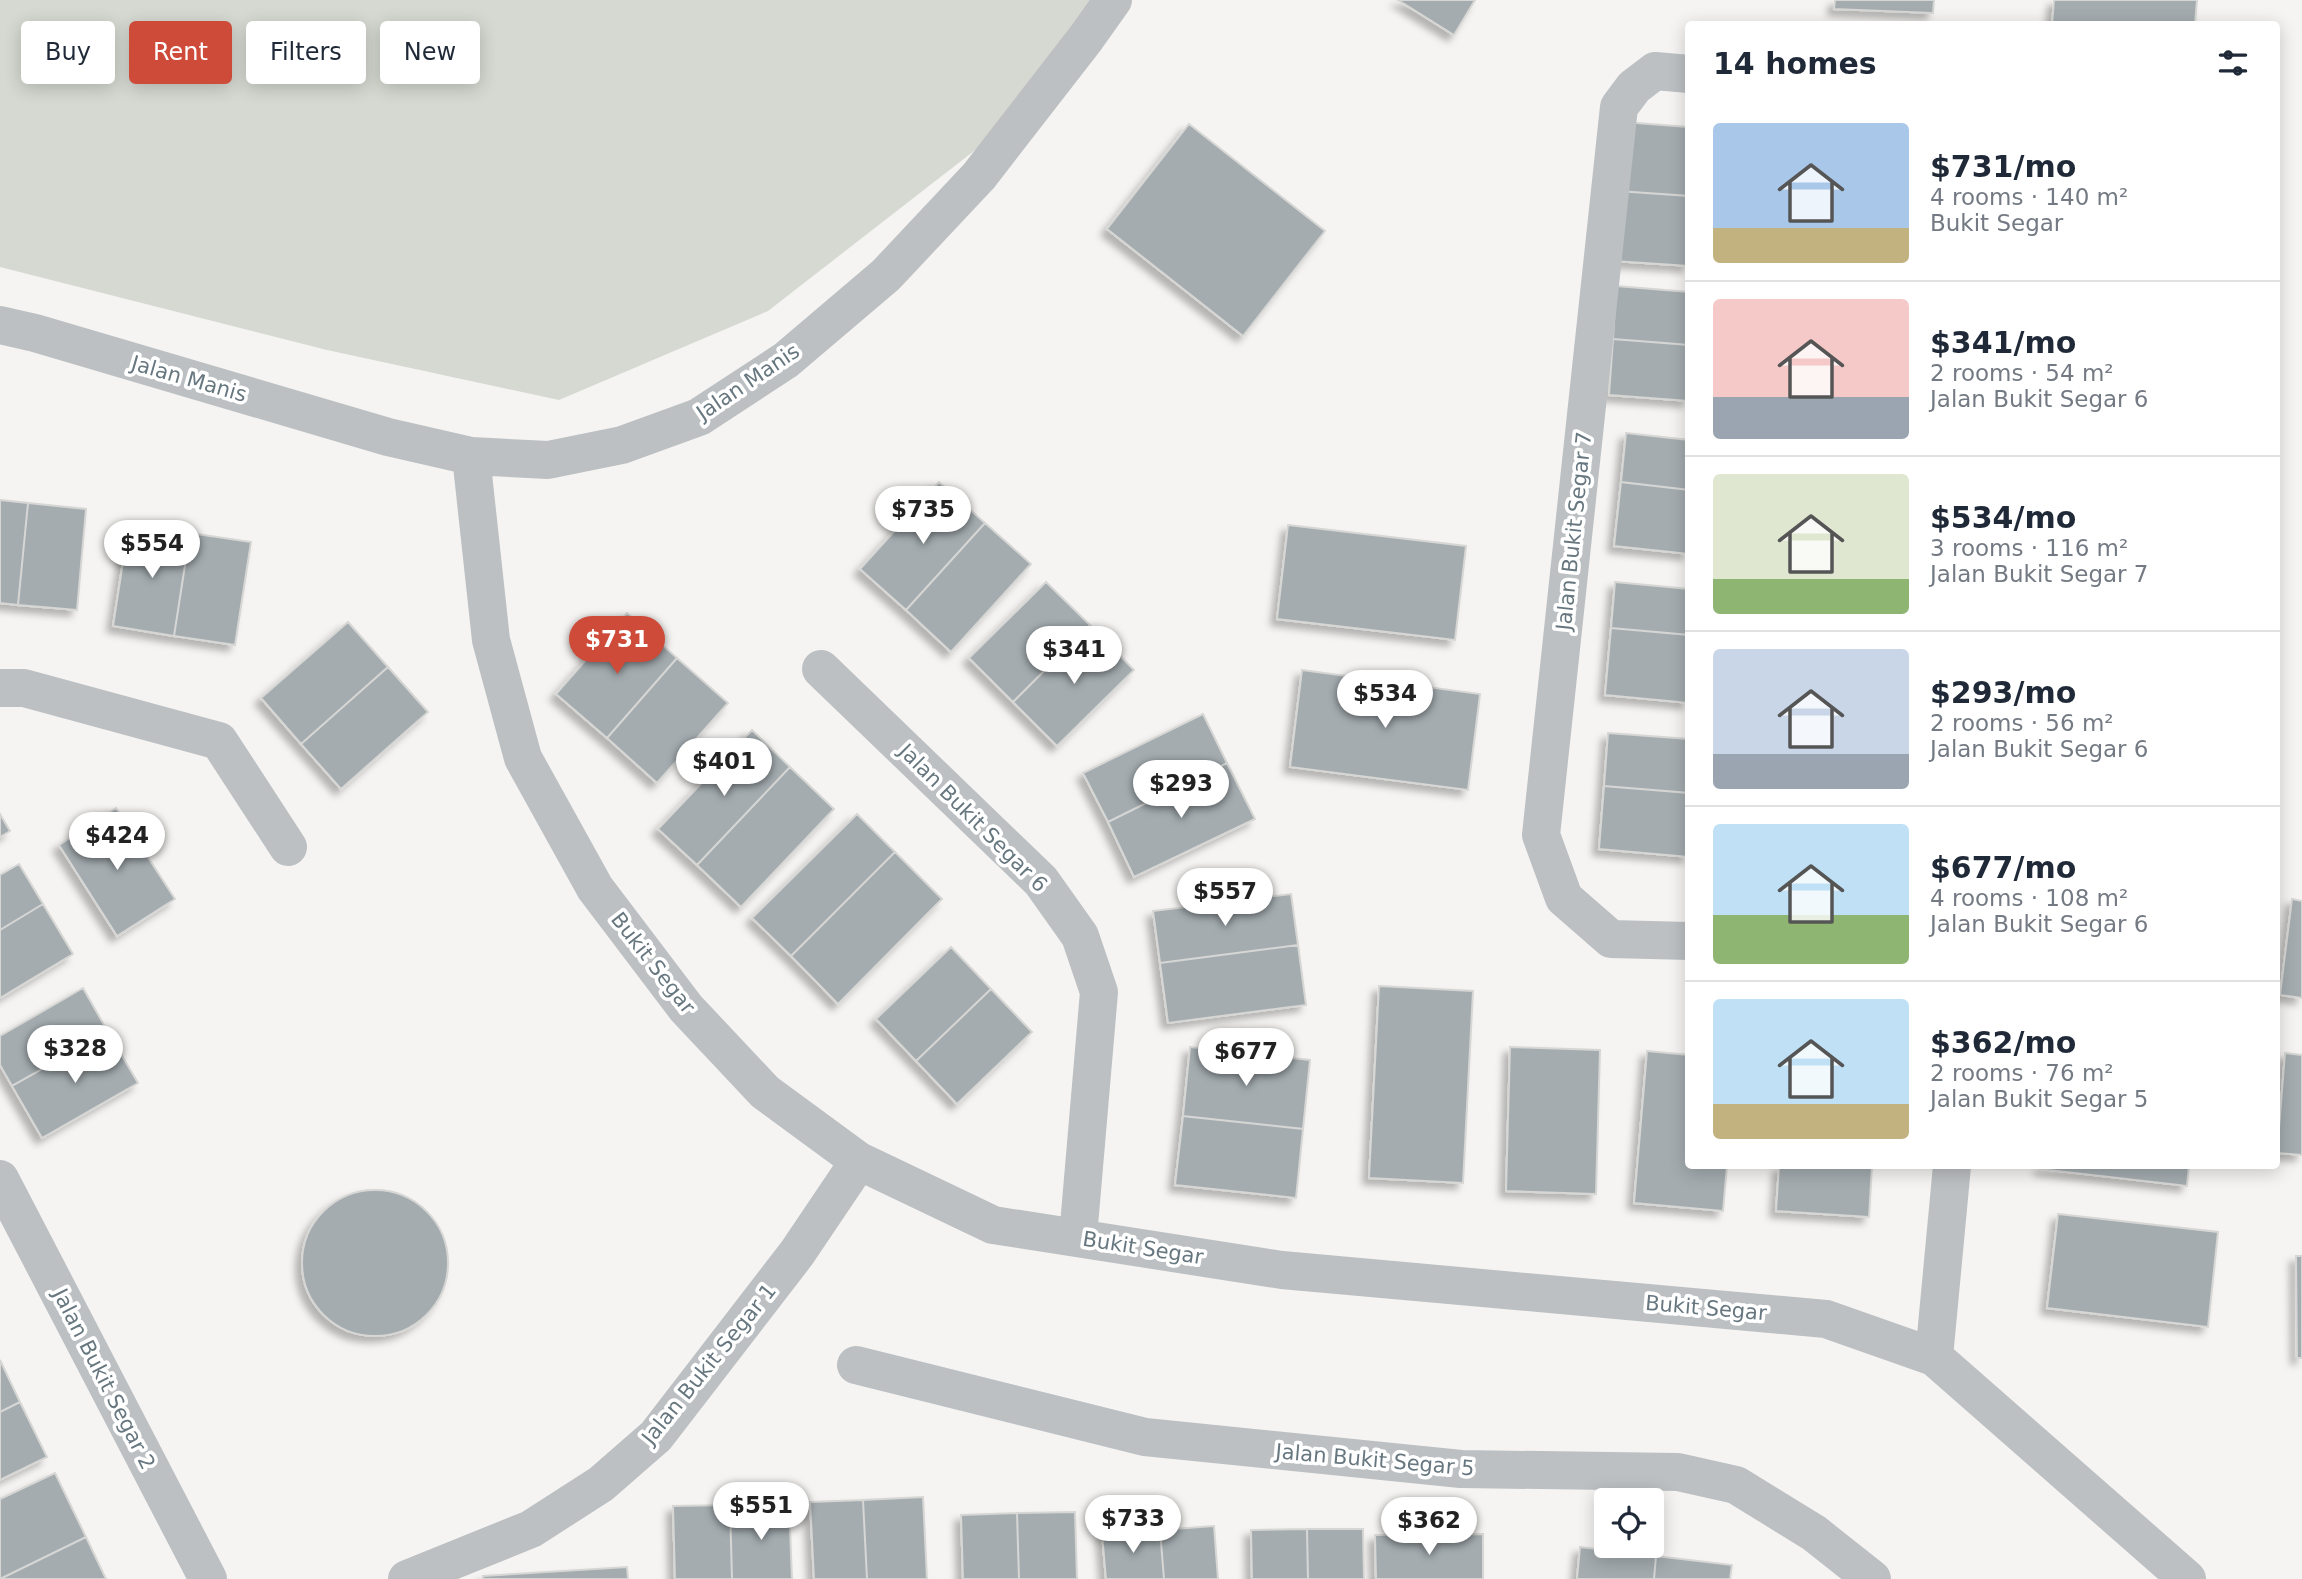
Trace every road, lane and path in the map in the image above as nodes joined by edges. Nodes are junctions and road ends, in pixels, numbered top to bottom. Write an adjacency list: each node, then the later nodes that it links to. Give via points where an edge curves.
1 (1113, 0): 4 (street, Jalan Manis, via 979,176 886,275 786,360 699,417 622,445 548,460)
2 (1685, 74): 8 (street, Jalan Bukit Segar 7, via 1655,71 1634,86 1619,107 1541,835 1564,898 1611,939)
3 (0, 325): 4 (street, Jalan Manis, via 388,437)
4 (471, 456): 9 (street, Bukit Segar, via 491,640 523,758 595,888 686,1008 765,1092)
5 (821, 669): 12 (street, Jalan Bukit Segar 6, via 1041,881 1080,936 1099,992)
6 (0, 688): 7 (street, via 24,688 219,741)
7 (288, 847)
8 (1685, 941)
9 (859, 1161): 12 (street, Bukit Segar, via 993,1225); 16 (street, Jalan Bukit Segar 1, via 797,1253 656,1436 601,1484 531,1529)
10 (1952, 1169): 13 (street)
11 (0, 1179): 15 (street, Jalan Bukit Segar 2)
12 (1078, 1237): 13 (street, Bukit Segar, via 1282,1270 1826,1319)
13 (1934, 1357): 18 (street, Bukit Segar)
14 (856, 1365): 17 (street, Jalan Bukit Segar 5, via 1144,1437 1461,1469 1678,1472 1736,1485 1814,1533)
15 (208, 1579)
16 (407, 1579)
17 (1872, 1579)
18 (2187, 1579)

